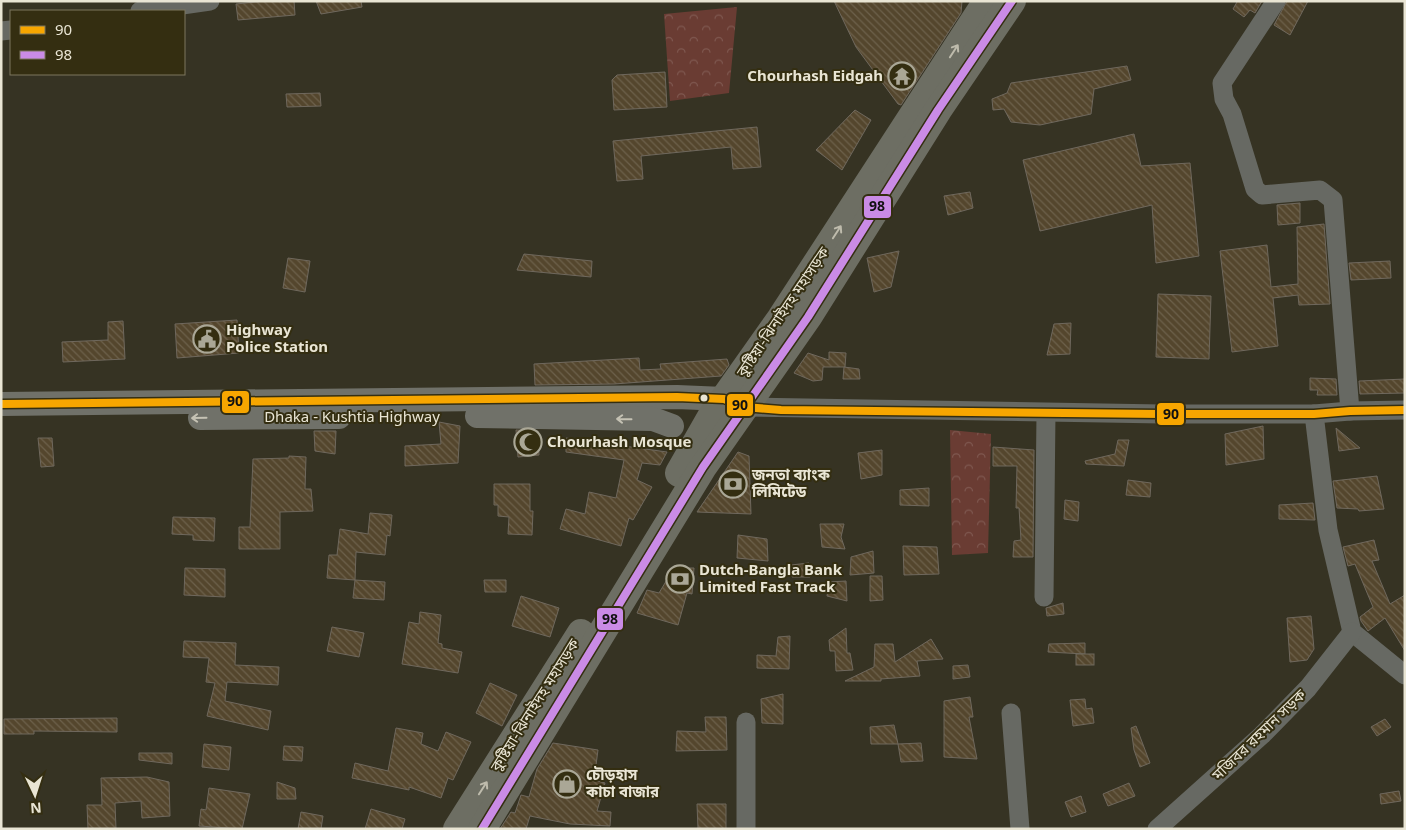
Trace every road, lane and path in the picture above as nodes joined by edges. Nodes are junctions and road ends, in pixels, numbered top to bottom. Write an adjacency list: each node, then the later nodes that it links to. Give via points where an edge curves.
1 (210, 1): 5 (street)
2 (987, 1): 6 (highway, কুষ্টিয়া-ঝিনাইদহ মহাসড়ক, one-way to 2)
3 (1012, 1): 6 (highway, কুষ্টিয়া-ঝিনাইদহ মহাসড়ক)
4 (1276, 1): 12 (street, via 1222,83 1222,91 1255,189 1262,195 1320,190 1333,200)
5 (147, 10)
6 (937, 94): 8 (highway, কুষ্টিয়া-ঝিনাইদহ মহাসড়ক, via 808,317)
7 (677, 397): 8 (main road, Dhaka - Kushtia Highway); 10 (main road, Dhaka - Kushtia Highway); 17 (main road)
8 (734, 403): 14 (street); 18 (highway, কুষ্টিয়া-ঝিনাইদহ মহাসড়ক)
9 (1, 404): 13 (main road, Dhaka - Kushtia Highway)
10 (241, 410): 13 (main road, Dhaka - Kushtia Highway); 17 (main road, Dhaka - Kushtia Highway, one-way to 10, via 653,419)
11 (1405, 410): 12 (street)
12 (1350, 411): 15 (street)
13 (51, 412): 16 (main road, Dhaka - Kushtia Highway)
14 (1046, 414): 15 (street); 19 (street)
15 (1314, 414): 20 (street, via 1328,530)
16 (1, 420)
17 (672, 426): 18 (main road)
18 (697, 459): 24 (highway, কুষ্টিয়া-ঝিনাইদহ মহাসড়ক, one-way to 18, via 648,527); 25 (highway, কুষ্টিয়া-ঝিনাইদহ মহাসড়ক)
19 (1044, 597)
20 (1352, 632): 21 (street); 28 (street, মজিবর রহমান সড়ক, via 1308,688 1262,735)
21 (1405, 675)
22 (1011, 713): 27 (street)
23 (746, 722): 26 (street)
24 (457, 829)
25 (482, 829)
26 (746, 829)
27 (1020, 829)
28 (1157, 829)

